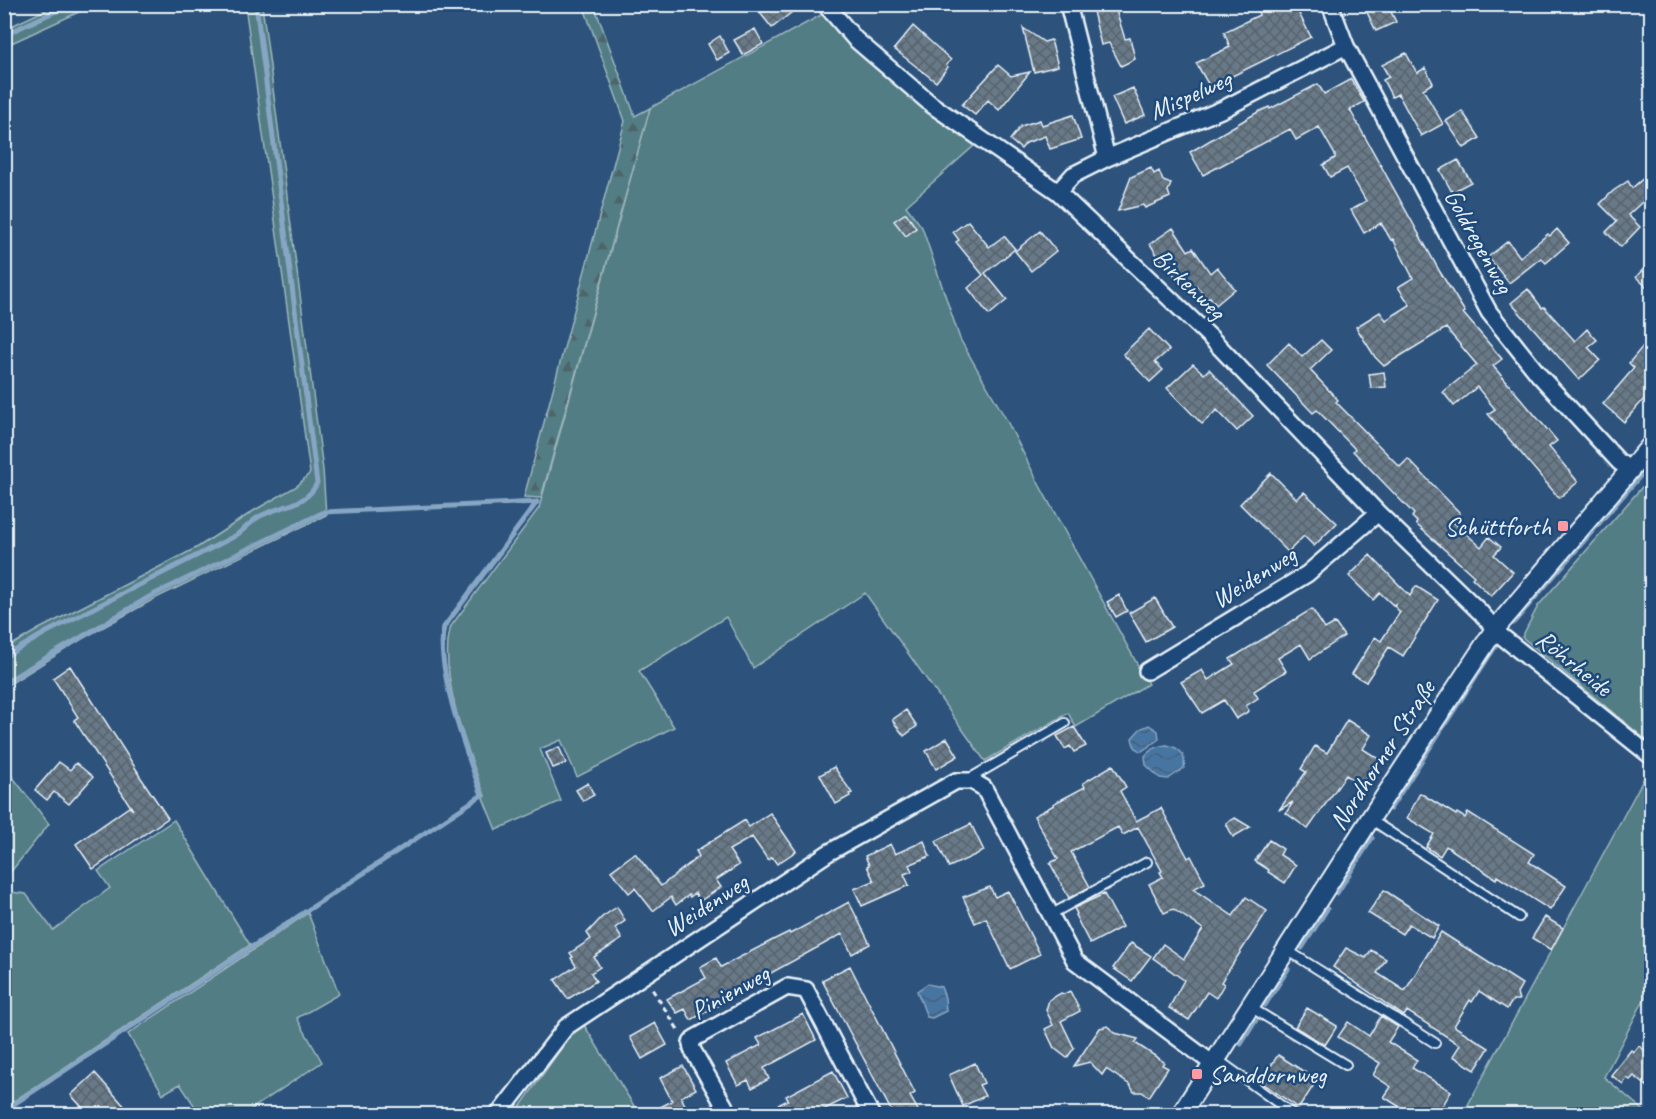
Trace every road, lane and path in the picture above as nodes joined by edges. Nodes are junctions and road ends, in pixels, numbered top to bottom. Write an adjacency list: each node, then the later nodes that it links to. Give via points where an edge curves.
1 (825, 4): 6 (street, Birkenweg, via 855,39 932,105)
2 (1068, 4): 5 (street)
3 (1330, 4): 4 (street, Goldregenweg)
4 (1346, 46): 5 (street, Mispelweg, via 1223,109); 8 (street, Goldregenweg, via 1490,312 1539,375)
5 (1107, 158): 6 (street, Mispelweg, via 1072,175)
6 (1058, 192): 9 (street, Birkenweg, via 1209,336)
7 (1652, 444): 8 (street, Nordhorner Straße)
8 (1629, 470): 10 (street, Nordhorner Straße)
9 (1378, 513): 10 (street, Birkenweg); 11 (street, Weidenweg, via 1307,574)
10 (1495, 629): 13 (street, Röhrheide); 15 (street, Nordhorner Straße)
11 (1148, 671)
12 (1065, 723): 14 (lane, via 974,776)
13 (1652, 757)
14 (972, 781): 17 (street, via 984,788); 20 (street, Weidenweg, via 956,781 828,853)
15 (1370, 819): 18 (lane); 19 (street, Nordhorner Straße)
16 (1147, 862): 17 (lane)
17 (1050, 915): 24 (street, via 1075,961)
18 (1519, 917)
19 (1287, 950): 21 (street, Nordhorner Straße); 23 (lane)
20 (644, 975): 22 (path, via 683,1038); 26 (street, Weidenweg, via 566,1027)
21 (1250, 1007): 24 (street, Nordhorner Straße); 25 (lane)
22 (691, 1043): 27 (street, Pinienweg); 28 (street, Pinienweg, via 787,987 806,990)
23 (1435, 1043)
24 (1215, 1062): 29 (street, Nordhorner Straße); 30 (lane)
25 (1346, 1065)
26 (499, 1114)
27 (729, 1114)
28 (872, 1114)
29 (1181, 1114)
30 (1293, 1114)

